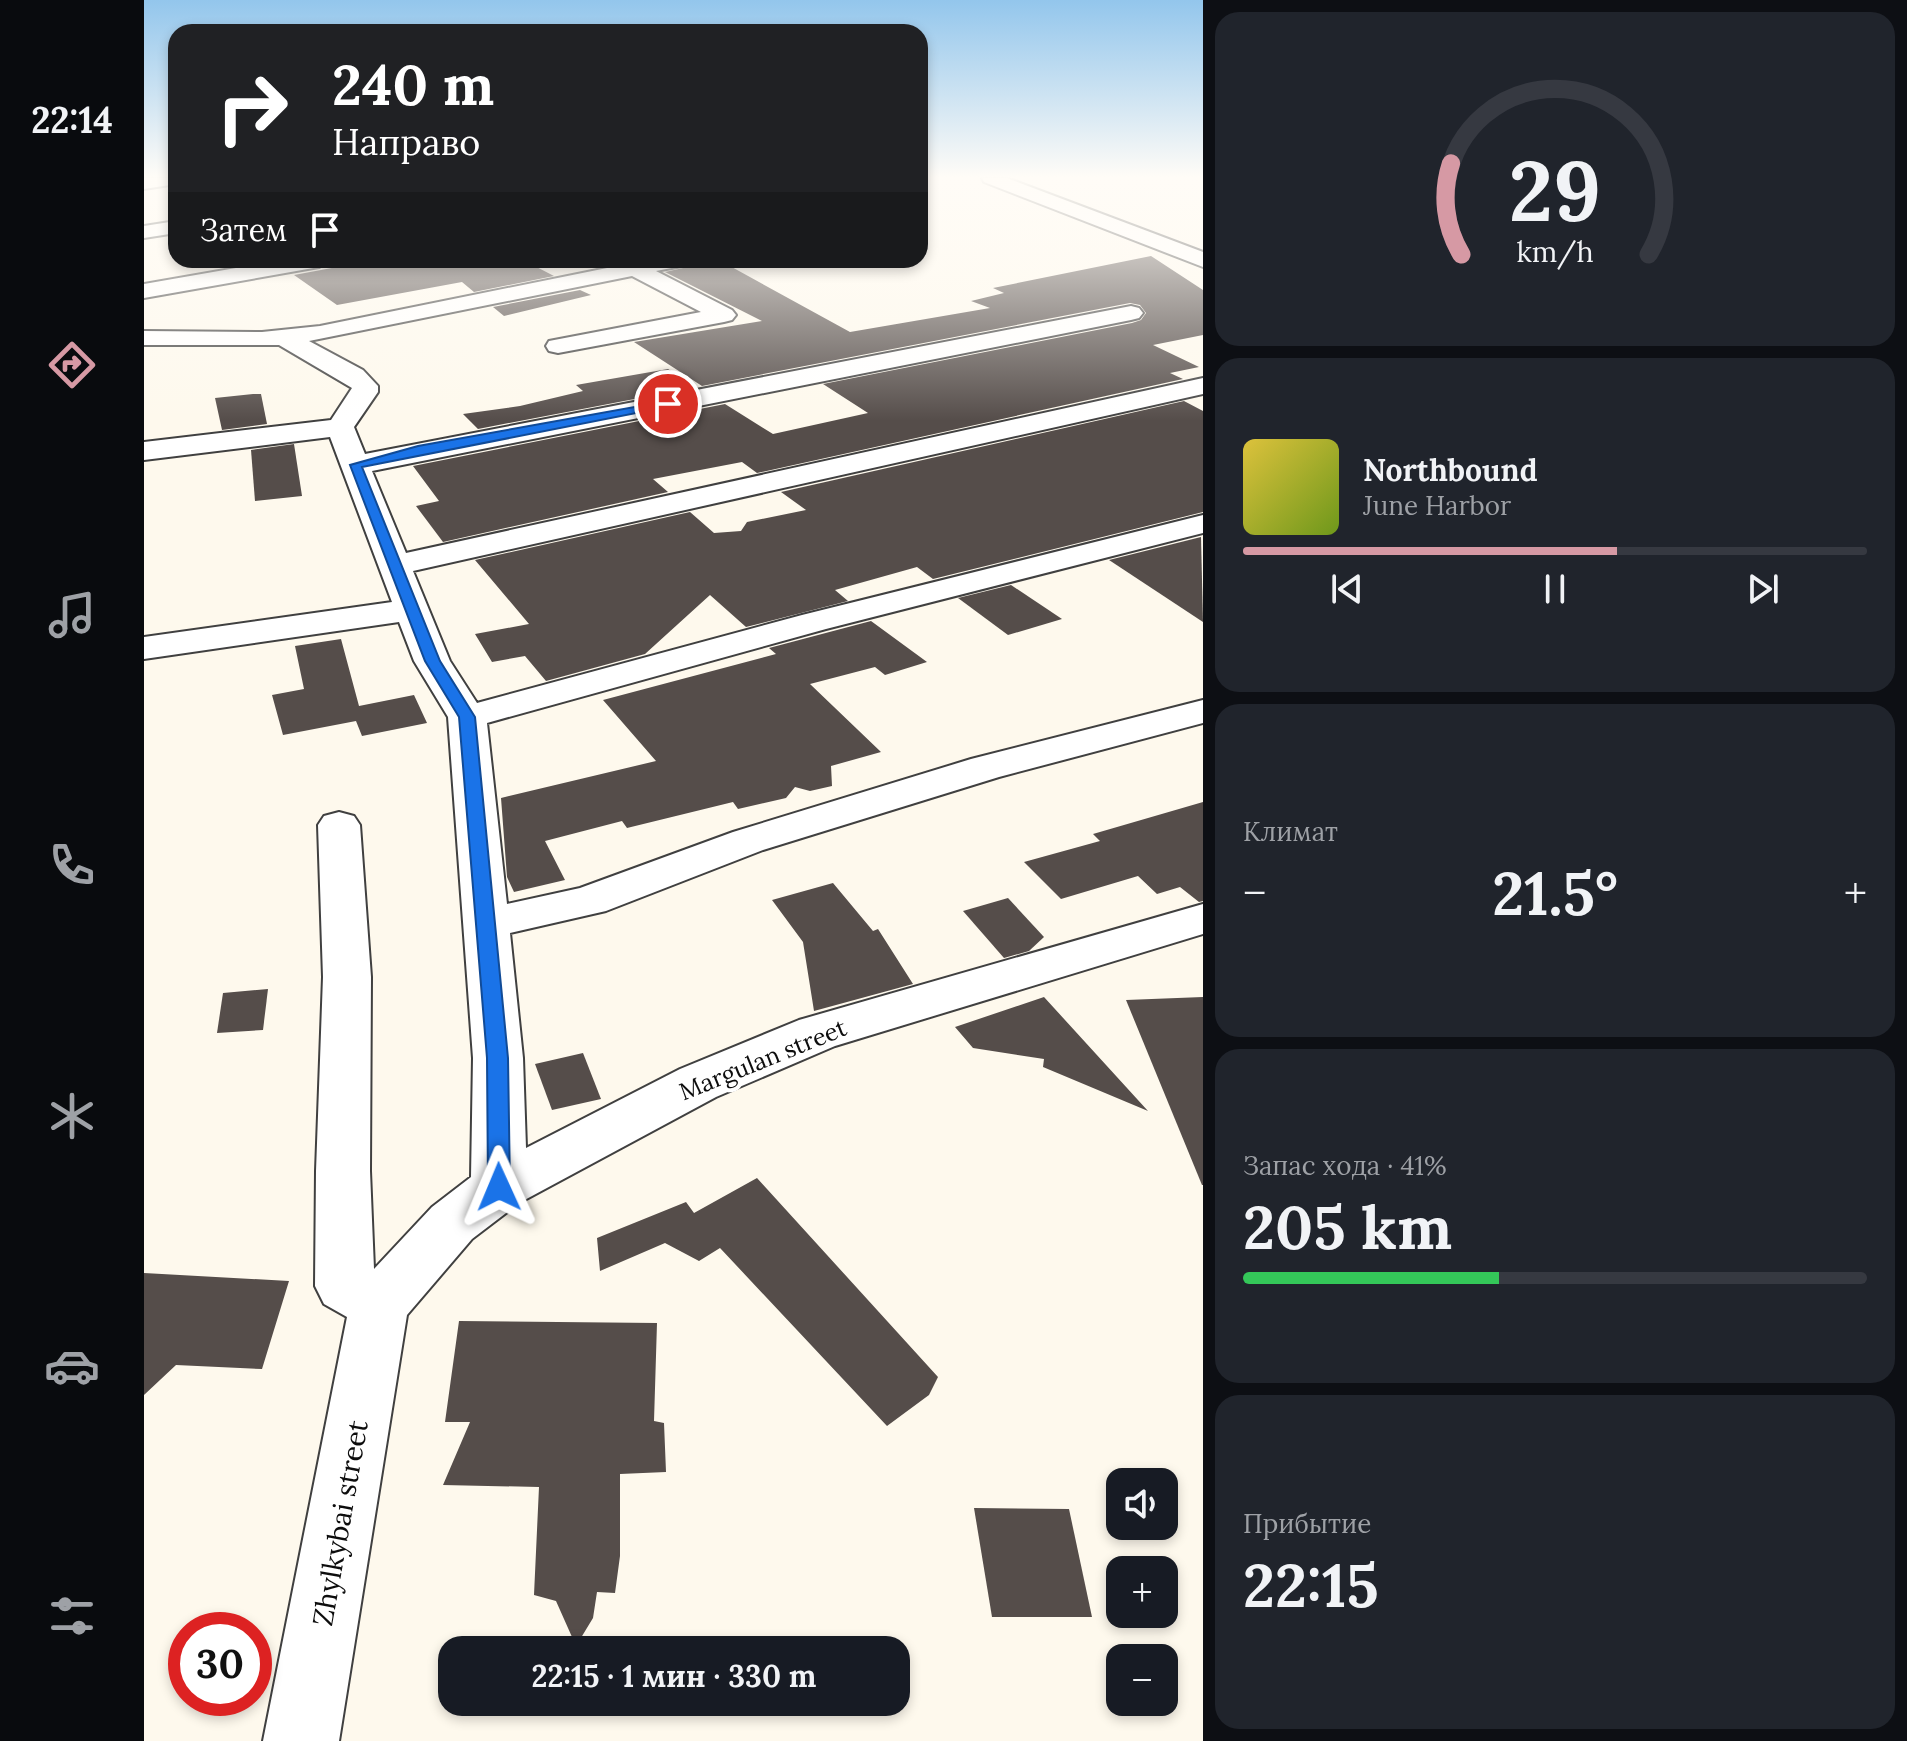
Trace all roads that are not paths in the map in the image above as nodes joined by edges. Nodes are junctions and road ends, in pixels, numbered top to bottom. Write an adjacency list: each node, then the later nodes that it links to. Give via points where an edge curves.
1 (274, 268): 4 (street)
2 (608, 268): 6 (street)
3 (634, 268): 8 (street, via 724,315)
4 (144, 291)
5 (1131, 313): 12 (street)
6 (283, 337): 7 (street); 10 (street, via 365,386)
7 (144, 338)
8 (558, 346)
9 (1203, 386): 14 (street)
10 (340, 427): 11 (street); 12 (street)
11 (144, 451)
12 (356, 465): 14 (street)
13 (1203, 524): 18 (street)
14 (395, 565): 15 (street)
15 (412, 610): 16 (street); 18 (street, via 432,661)
16 (144, 648)
17 (1203, 711): 21 (street, via 985,768 748,841 590,901)
18 (467, 717): 21 (street)
19 (339, 825): 23 (street, via 347,977 345,1286)
20 (1203, 919): 22 (street, Margulan street, via 817,1033 698,1083)
21 (485, 923): 22 (street, via 498,1058)
22 (499, 1187): 23 (street, Margulan street, via 452,1223)
23 (379, 1305): 24 (street, Zhylkybai street)
24 (301, 1741)

